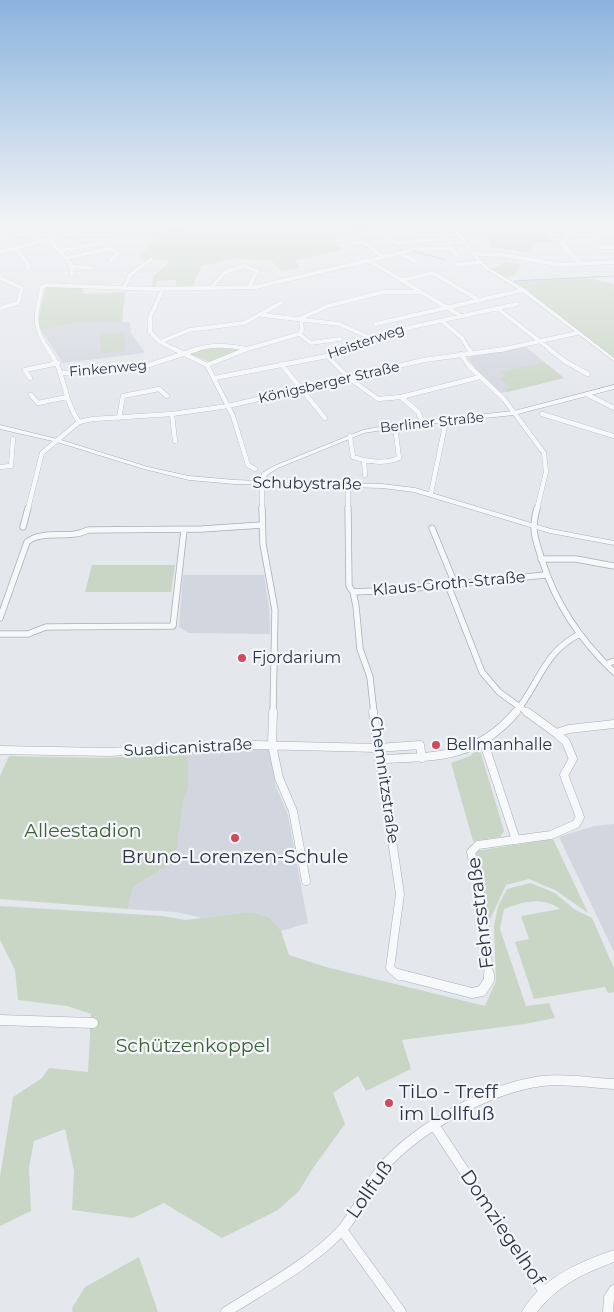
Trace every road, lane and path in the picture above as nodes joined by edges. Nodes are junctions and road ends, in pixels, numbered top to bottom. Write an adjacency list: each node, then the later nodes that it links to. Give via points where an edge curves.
1 (21, 287): 17 (street, via 18,304)
2 (42, 287): 36 (street, via 37,329)
3 (110, 287): 8 (street)
4 (241, 287): 9 (street)
5 (415, 287): 12 (street)
6 (456, 287): 13 (street)
7 (519, 287): 11 (street)
8 (124, 288): 10 (street)
9 (212, 288): 10 (street)
10 (163, 289): 28 (street, via 149,323 150,332)
11 (523, 290): 13 (street); 25 (street)
12 (422, 291): 16 (street); 21 (street, via 383,292 349,300 309,313)
13 (477, 299): 16 (street)
14 (281, 303): 19 (street)
15 (517, 304): 18 (street, Heisterweg)
16 (447, 306): 20 (street); 23 (street)
17 (0, 308)
18 (497, 308): 20 (street, Heisterweg); 29 (street)
19 (262, 314): 21 (street); 28 (street, via 236,325 190,330)
20 (460, 316): 22 (street, Heisterweg)
21 (300, 321): 24 (street, via 302,330); 27 (street, via 339,324)
22 (442, 321): 27 (street, Heisterweg); 33 (street, via 462,338)
23 (376, 324)
24 (298, 334): 26 (street, via 311,343); 30 (street)
25 (577, 334): 29 (street, Königsberger Straße); 35 (street)
26 (340, 339)
27 (373, 339): 34 (street, Heisterweg)
28 (160, 342): 31 (street)
29 (542, 342): 33 (street, Königsberger Straße); 40 (street, via 566,362)
30 (246, 349): 31 (street, Finkenweg, via 214,345); 38 (street)
31 (182, 353): 38 (street); 39 (street, Finkenweg, via 137,369)
32 (461, 354): 33 (street, Königsberger Straße); 41 (street); 44 (street, Königsberger Straße)
33 (472, 354)
34 (327, 356): 37 (street, Heisterweg); 44 (street)
35 (614, 360)
36 (58, 363): 39 (street); 42 (street, via 25,370)
37 (281, 364): 43 (street, Heisterweg); 46 (street)
38 (207, 365): 43 (street)
39 (62, 373): 51 (street)
40 (588, 374)
41 (480, 377): 50 (street); 54 (street, via 500,394)
42 (30, 378)
43 (218, 378): 52 (street)
44 (350, 379): 46 (street, Königsberger Straße); 50 (street, via 374,398)
45 (614, 387): 48 (street, Berliner Straße)
46 (302, 389): 52 (street, Königsberger Straße); 58 (street)
47 (31, 395): 51 (street, via 38,403)
48 (588, 395): 53 (street); 54 (street, Berliner Straße)
49 (167, 396): 57 (street, via 159,389 123,396)
50 (402, 396): 61 (street, via 418,412)
51 (67, 397): 60 (street)
52 (228, 406): 55 (street, Königsberger Straße); 71 (street, via 237,425 246,462)
53 (614, 408)
54 (514, 413): 59 (street, Berliner Straße); 77 (street, via 546,458 541,501)
55 (172, 414): 57 (street, Königsberger Straße); 68 (street)
56 (542, 414): 65 (street)
57 (119, 418): 60 (street, Königsberger Straße)
58 (326, 418)
59 (446, 421): 61 (street, Berliner Straße); 75 (street)
60 (79, 422): 67 (street)
61 (423, 423): 62 (street, Berliner Straße)
62 (395, 426): 64 (street, Berliner Straße); 69 (street, via 399,458 392,461)
63 (0, 428): 67 (street, Schubystraße)
64 (350, 436): 69 (street, via 353,458); 73 (street, Berliner Straße, via 267,472)
65 (614, 436)
66 (13, 439): 70 (street, via 11,466)
67 (59, 441): 73 (street, Schubystraße, via 164,473); 78 (street, via 50,444 42,453)
68 (175, 441)
69 (364, 460): 72 (street)
70 (0, 467)
71 (255, 469)
72 (365, 475)
73 (262, 483): 74 (street, Schubystraße); 76 (street)
74 (348, 485): 75 (street, Schubystraße); 86 (street, Chemnitzstraße, via 349,586)
75 (432, 494): 77 (street, Schubystraße)
76 (262, 526): 80 (street); 97 (street, via 275,610)
77 (533, 526): 81 (street, Schubystraße); 82 (street)
78 (22, 527)
79 (432, 528): 85 (street)
80 (184, 530): 87 (street, via 88,530 79,535 33,537 27,542); 88 (street, via 173,626 46,627 28,634)
81 (614, 543)
82 (541, 559): 83 (street, via 576,559); 84 (street)
83 (614, 566)
84 (545, 574): 85 (street, Klaus-Groth-Straße); 89 (street, via 560,608)
85 (452, 584): 86 (street, Klaus-Groth-Straße); 93 (street, via 482,672 499,692)
86 (353, 592): 98 (street, Chemnitzstraße, via 360,649 370,677)
87 (0, 618)
88 (0, 634)
89 (578, 635): 91 (street); 93 (street, via 555,648)
90 (614, 661): 91 (street)
91 (606, 664): 92 (street)
92 (614, 672)
93 (521, 708): 95 (street); 96 (street, via 502,730)
94 (614, 724): 95 (street)
95 (556, 733): 102 (street, via 566,742 574,759 564,775 580,818 570,829)
96 (484, 743): 100 (street, via 459,753); 102 (street)
97 (272, 745): 98 (street, Suadicanistraße); 99 (street, Suadicanistraße, via 118,752); 103 (street, via 279,778 293,811)
98 (377, 748): 100 (street, Suadicanistraße, via 420,744); 101 (street, Chemnitzstraße)
99 (0, 750)
100 (422, 758): 101 (street)
101 (378, 759): 104 (street, Chemnitzstraße, via 400,894 390,968 400,976 472,993 482,991)
102 (516, 840): 104 (street, Fehrsstraße, via 474,847 472,852 482,908)
103 (306, 881)
104 (488, 980)
105 (0, 1020): 106 (street)
106 (93, 1023)
107 (614, 1084): 108 (street, Lollfuß, via 543,1081 528,1084 484,1099)
108 (434, 1125): 109 (street, Lollfuß, via 417,1135 383,1166); 112 (street, Domziegelhof)
109 (342, 1230): 113 (street, Lollfuß, via 305,1262); 114 (street)
110 (614, 1256): 112 (street, Domziegelhof, via 570,1274)
111 (614, 1290): 116 (street, via 609,1298)
112 (544, 1292): 115 (street)
113 (226, 1312)
114 (401, 1312)
115 (529, 1312)
116 (608, 1312)

